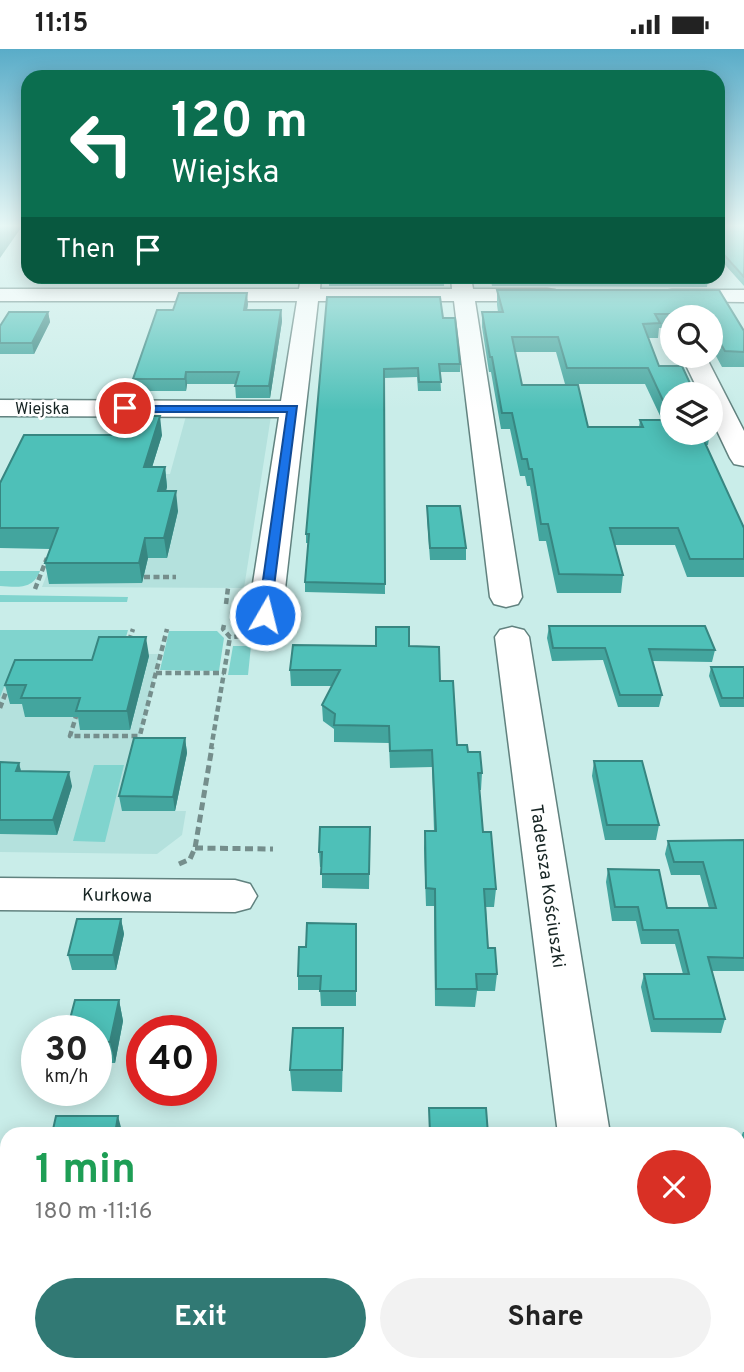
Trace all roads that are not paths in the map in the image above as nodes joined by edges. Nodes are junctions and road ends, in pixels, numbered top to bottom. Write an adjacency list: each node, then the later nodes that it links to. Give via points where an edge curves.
1 (309, 286): 13 (street)
2 (463, 286): 19 (street, Tadeusza Kościuszki)
3 (284, 287): 6 (street)
4 (472, 287): 7 (street)
5 (657, 289): 8 (street); 9 (street)
6 (0, 295)
7 (574, 295)
8 (744, 296)
9 (667, 305)
10 (699, 368): 15 (street)
11 (0, 408): 12 (street, Wiejska)
12 (38, 408): 13 (street, Wiejska); 14 (street)
13 (293, 409): 16 (street)
14 (25, 434)
15 (744, 458)
16 (264, 629)
17 (0, 894): 18 (street, Kurkowa)
18 (235, 896)
19 (583, 1127)

